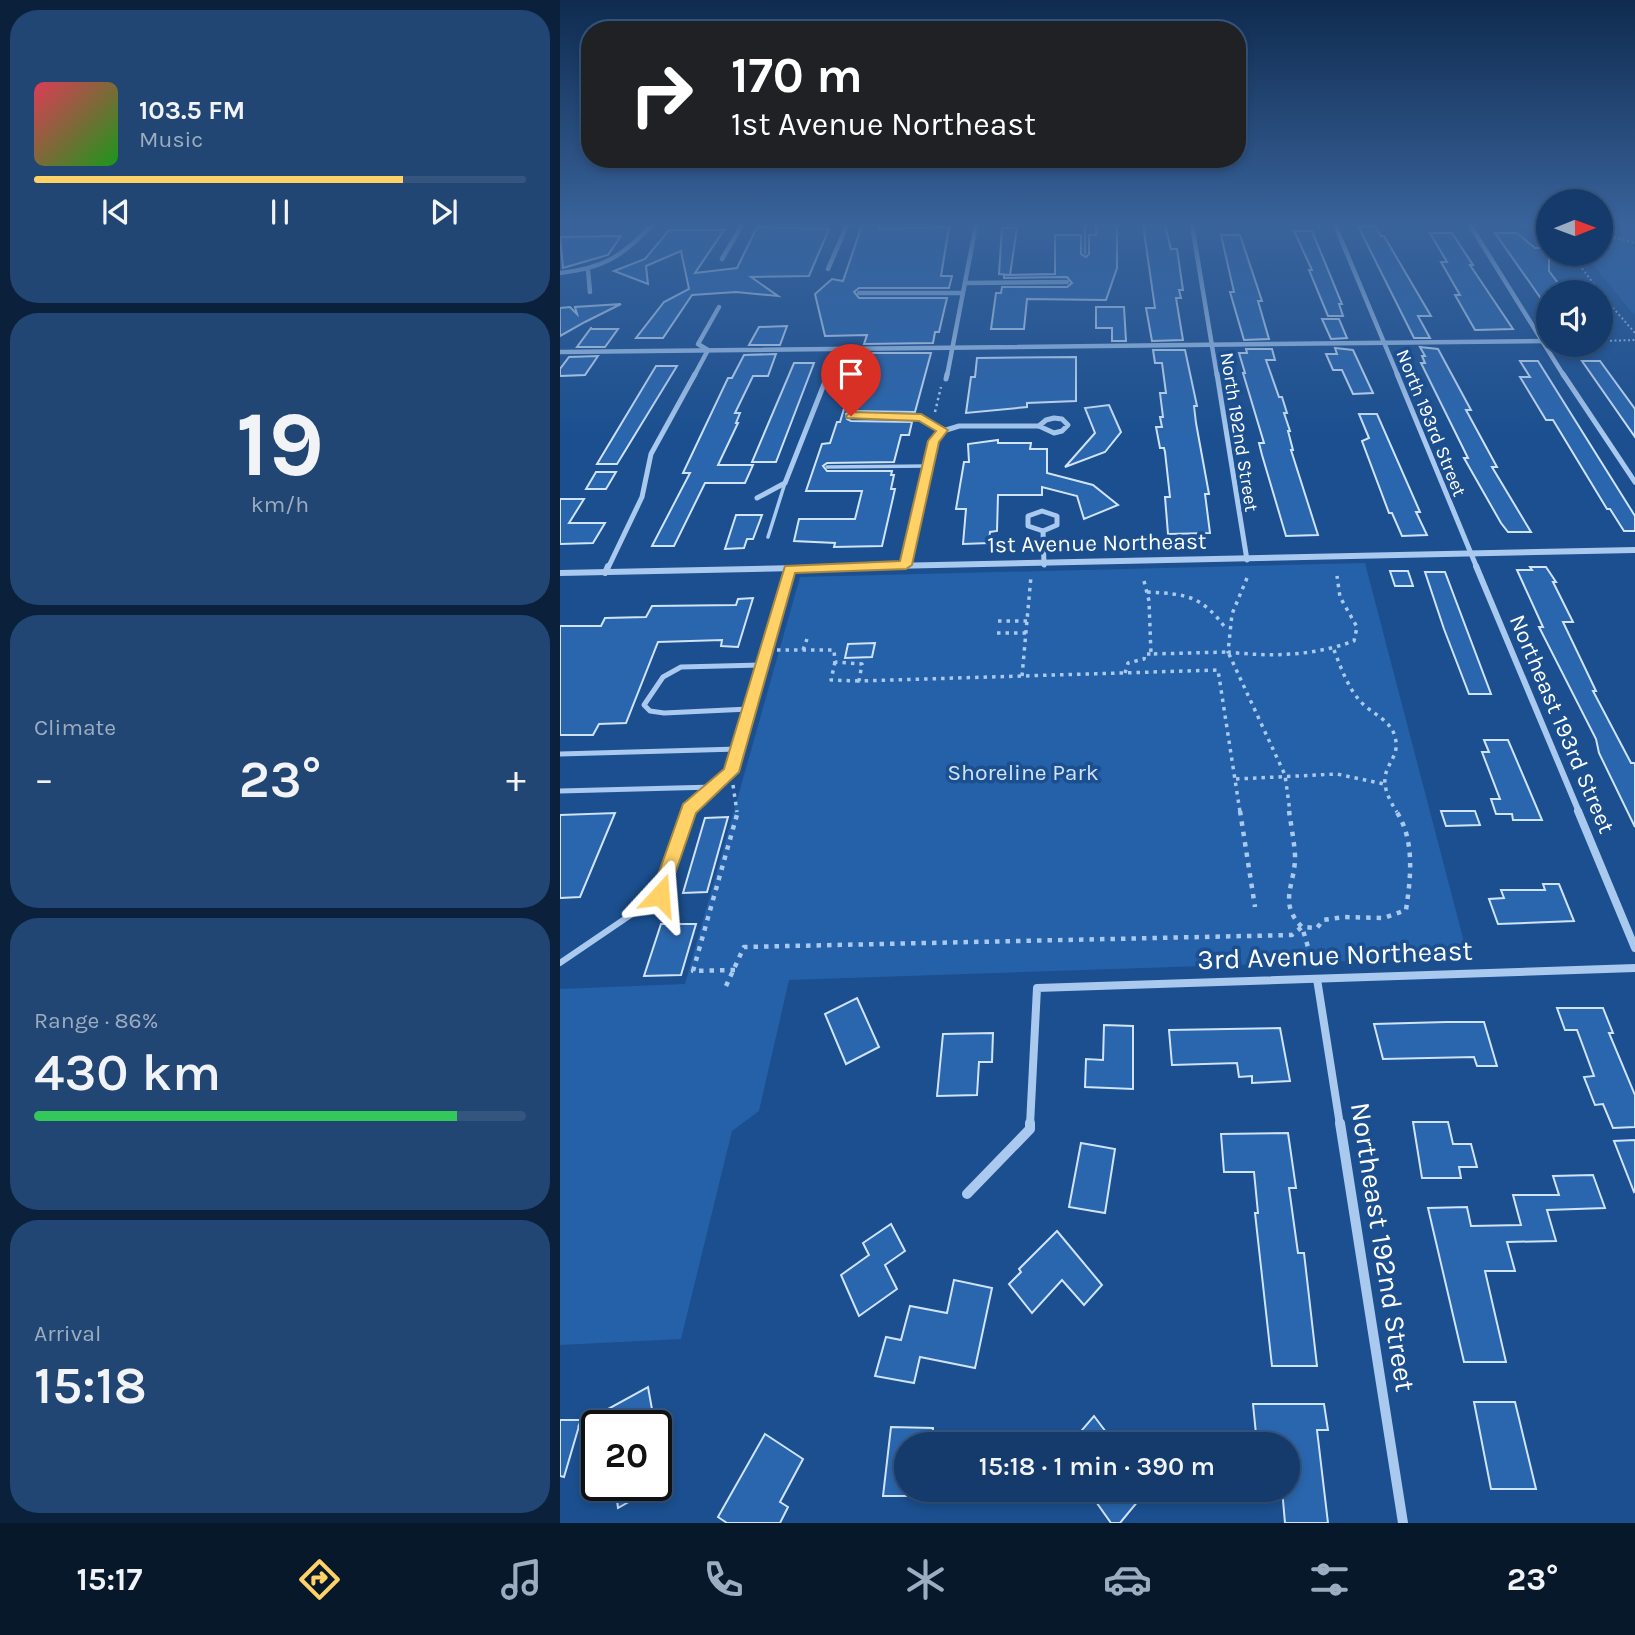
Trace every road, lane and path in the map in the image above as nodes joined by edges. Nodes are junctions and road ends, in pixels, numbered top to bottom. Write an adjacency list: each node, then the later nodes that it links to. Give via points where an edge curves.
1 (961, 296): 14 (street)
2 (1203, 296): 13 (street, North 192nd Street)
3 (1364, 296): 12 (street, North 193rd Street)
4 (1513, 296): 8 (street)
5 (719, 307): 16 (street, via 698,344)
6 (1613, 307): 7 (path)
7 (1635, 332)
8 (1536, 333)
9 (1635, 340): 11 (path)
10 (1536, 341): 12 (street)
11 (1613, 341)
12 (1382, 342): 13 (street); 32 (street, North 193rd Street)
13 (1210, 343): 14 (street); 33 (street, North 192nd Street)
14 (953, 347): 15 (street); 19 (street)
15 (838, 349): 16 (street); 27 (street)
16 (708, 350): 17 (street); 38 (street, via 651,454 642,497)
17 (560, 352)
18 (1552, 357): 26 (street)
19 (946, 379): 20 (path, via 938,393)
20 (936, 414)
21 (851, 416): 23 (street, via 921,417)
22 (1039, 426): 22 (street, via 1051,433 1068,425 1052,418); 23 (street)
23 (943, 430): 24 (street, via 933,441)
24 (928, 466): 25 (lane); 34 (street)
25 (827, 467)
26 (1635, 482)
27 (785, 483): 28 (street); 30 (lane)
28 (757, 498)
29 (1043, 531): 29 (street, via 1057,525 1056,516 1042,511 1028,516 1028,526); 35 (street)
30 (768, 537)
31 (1635, 550): 32 (street, 1st Avenue Northeast)
32 (1469, 553): 33 (street, 1st Avenue Northeast); 71 (street, Northeast 193rd Street)
33 (1247, 560): 35 (street, 1st Avenue Northeast)
34 (906, 565): 35 (street, 1st Avenue Northeast); 36 (street, 1st Avenue Northeast)
35 (1044, 565)
36 (790, 569): 38 (street, 1st Avenue Northeast); 56 (lane)
37 (560, 573): 38 (street, 1st Avenue Northeast)
38 (605, 573)
39 (1031, 576): 45 (path)
40 (1338, 576): 52 (path, via 1340,597 1357,627 1354,641)
41 (1247, 578): 46 (path, via 1235,599)
42 (1144, 581): 43 (path)
43 (1147, 592): 46 (path, via 1202,599); 54 (path)
44 (998, 621): 45 (path)
45 (1027, 621): 48 (path)
46 (1228, 632): 53 (path)
47 (997, 633): 48 (path)
48 (1026, 633): 58 (path)
49 (807, 639): 51 (path)
50 (785, 650): 51 (path)
51 (803, 650): 55 (path, via 834,650)
52 (1334, 650): 53 (path, via 1272,656); 66 (path, via 1348,684 1396,737)
53 (1228, 652): 54 (path); 64 (path)
54 (1152, 654): 57 (path, via 1145,654 1138,663 1128,663)
55 (835, 662): 59 (path, via 862,664); 59 (path, via 831,680)
56 (761, 665): 60 (lane); 60 (lane, via 670,670 644,705 664,713)
57 (1125, 673): 58 (path); 65 (path, via 1218,670)
58 (1022, 676): 59 (path)
59 (859, 681)
60 (749, 709): 61 (lane)
61 (738, 749): 62 (lane); 63 (lane)
62 (560, 754)
63 (731, 772): 67 (lane); 74 (path, via 738,810 692,971)
64 (1285, 775): 65 (path); 66 (path, via 1337,774); 70 (path, via 1295,857 1288,906)
65 (1236, 779): 69 (path)
66 (1384, 784): 70 (path, via 1389,803 1406,828 1406,910 1384,918 1323,920 1317,928)
67 (714, 787): 68 (lane); 72 (lane, via 688,809 660,895)
68 (560, 791)
69 (1255, 907)
70 (1302, 928): 74 (path, via 1292,935 744,947); 75 (path)
71 (1635, 948)
72 (560, 963)
73 (1635, 968): 75 (street, 3rd Avenue Northeast)
74 (735, 970): 76 (path)
75 (1317, 979): 77 (street, 3rd Avenue Northeast, via 1037,988 1030,1129); 78 (street, Northeast 192nd Street)
76 (726, 986)
77 (967, 1194)
78 (1403, 1523)

